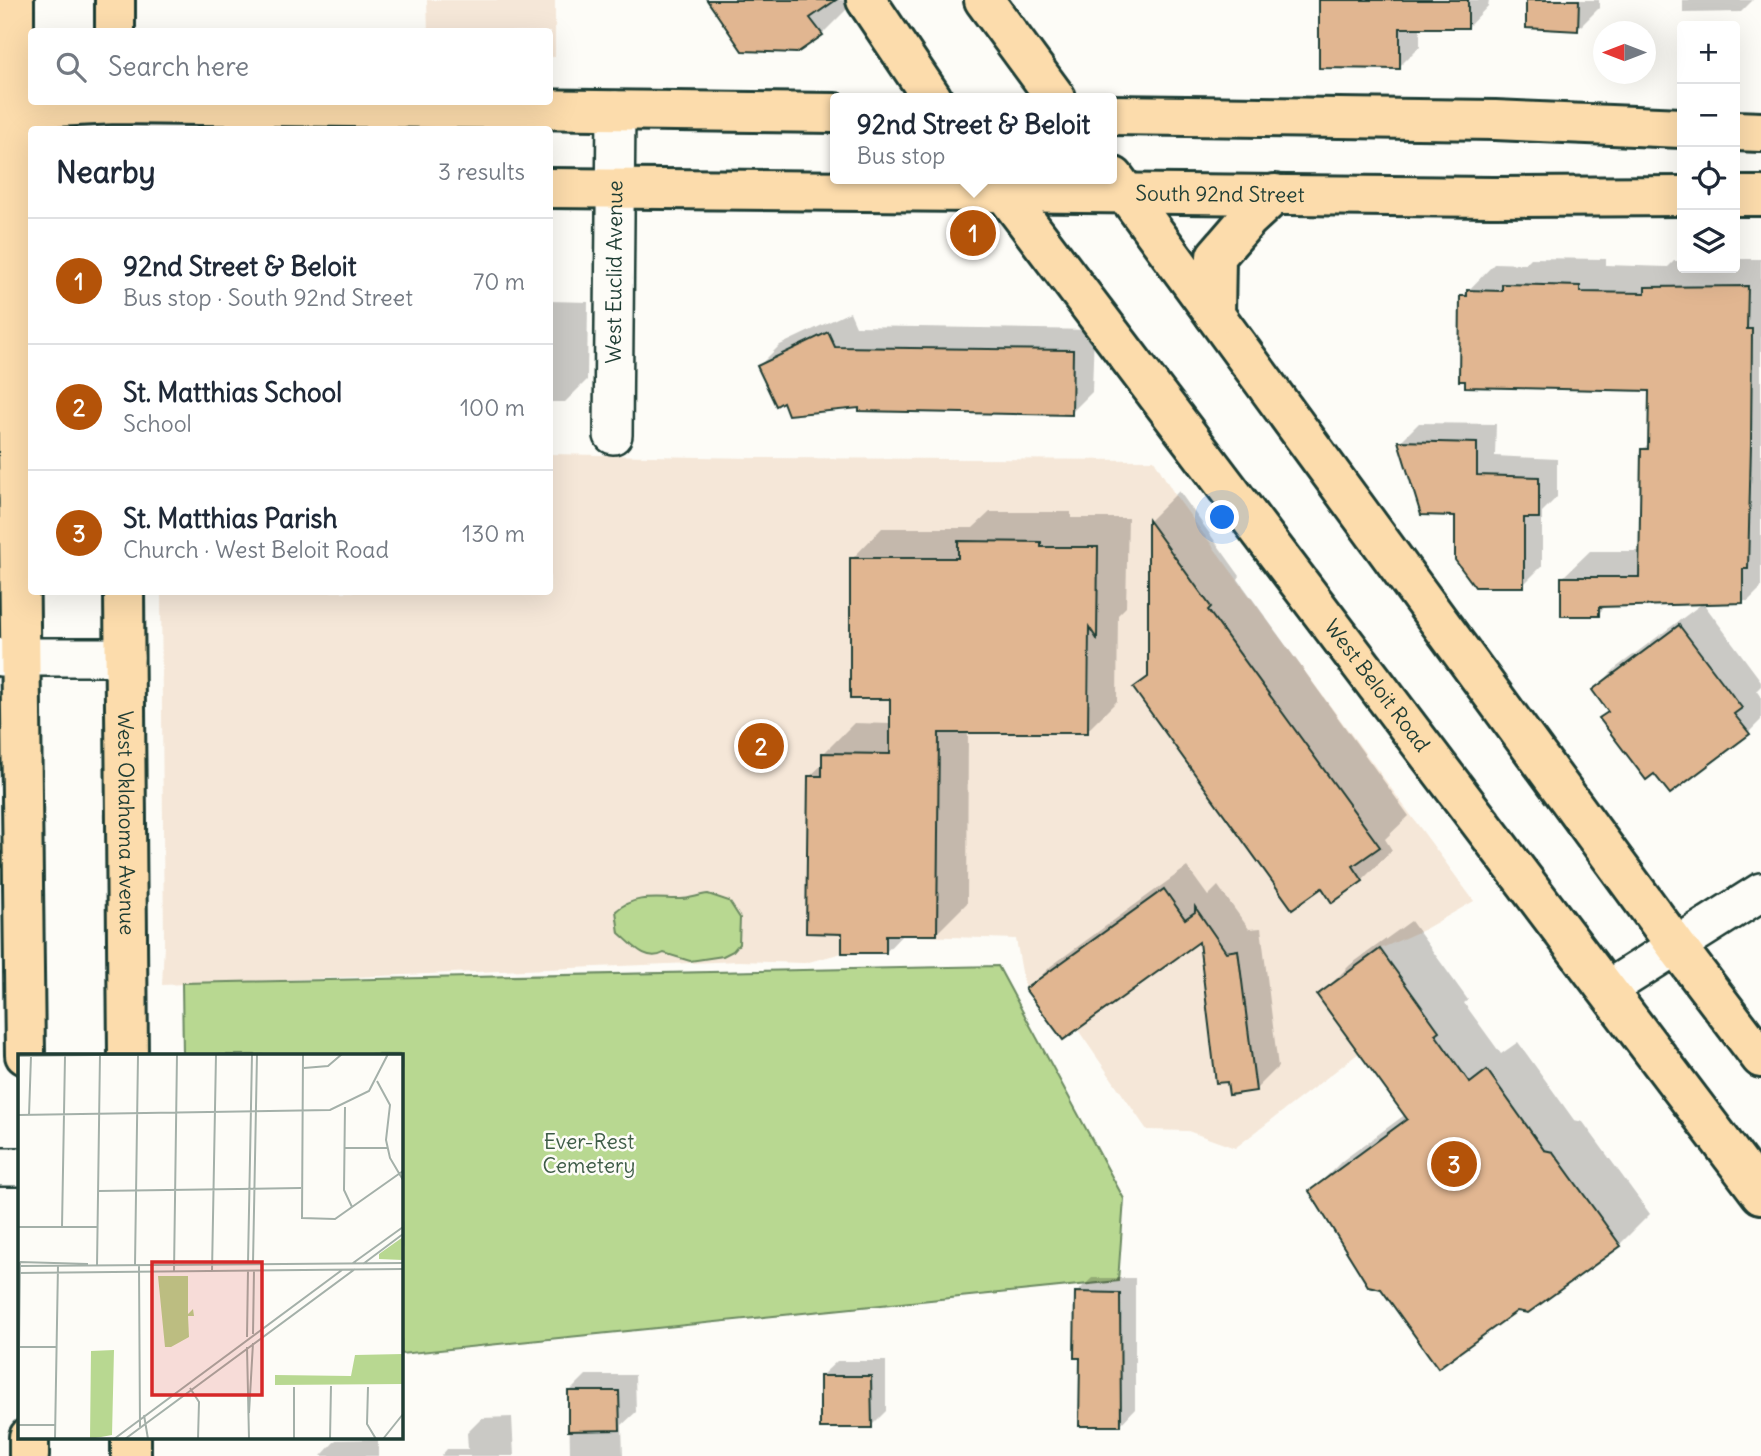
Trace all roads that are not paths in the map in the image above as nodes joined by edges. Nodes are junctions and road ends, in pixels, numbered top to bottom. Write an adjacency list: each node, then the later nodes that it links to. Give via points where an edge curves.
1 (14, 0): 8 (main road)
2 (115, 0): 5 (main road)
3 (866, 0): 6 (main road)
4 (984, 0): 7 (main road)
5 (115, 28)
6 (929, 93)
7 (1052, 93)
8 (7, 109): 10 (main road); 18 (main road)
9 (616, 110): 10 (main road); 11 (main road); 20 (street, West Euclid Avenue)
10 (117, 112)
11 (830, 113)
12 (1117, 115): 13 (main road, via 1496,120)
13 (1677, 128)
14 (1740, 131): 15 (main road)
15 (1761, 132)
16 (1118, 183): 22 (main road, South 92nd Street); 26 (main road)
17 (1078, 184): 19 (main road, South 92nd Street)
18 (15, 185): 29 (main road)
19 (999, 186): 20 (main road, South 92nd Street); 33 (main road, West Beloit Road)
20 (617, 187): 21 (main road, South 92nd Street); 27 (street, West Euclid Avenue)
21 (553, 188)
22 (1275, 194): 23 (main road, South 92nd Street); 26 (main road, via 1216,256)
23 (1677, 196)
24 (1740, 196): 25 (main road)
25 (1761, 196)
26 (1215, 315): 32 (main road)
27 (612, 435)
28 (124, 595): 30 (main road, West Oklahoma Avenue)
29 (11, 657): 30 (street); 34 (main road)
30 (125, 657): 35 (main road, West Oklahoma Avenue)
31 (1761, 892): 32 (street)
32 (1677, 947): 33 (street); 36 (main road)
33 (1608, 989): 39 (main road, West Beloit Road)
34 (25, 1054)
35 (128, 1054)
36 (1761, 1058)
37 (0, 1167): 38 (street)
38 (18, 1167)
39 (1761, 1194)
40 (29, 1438): 42 (main road)
41 (131, 1438): 43 (main road)
42 (29, 1456)
43 (131, 1456)

